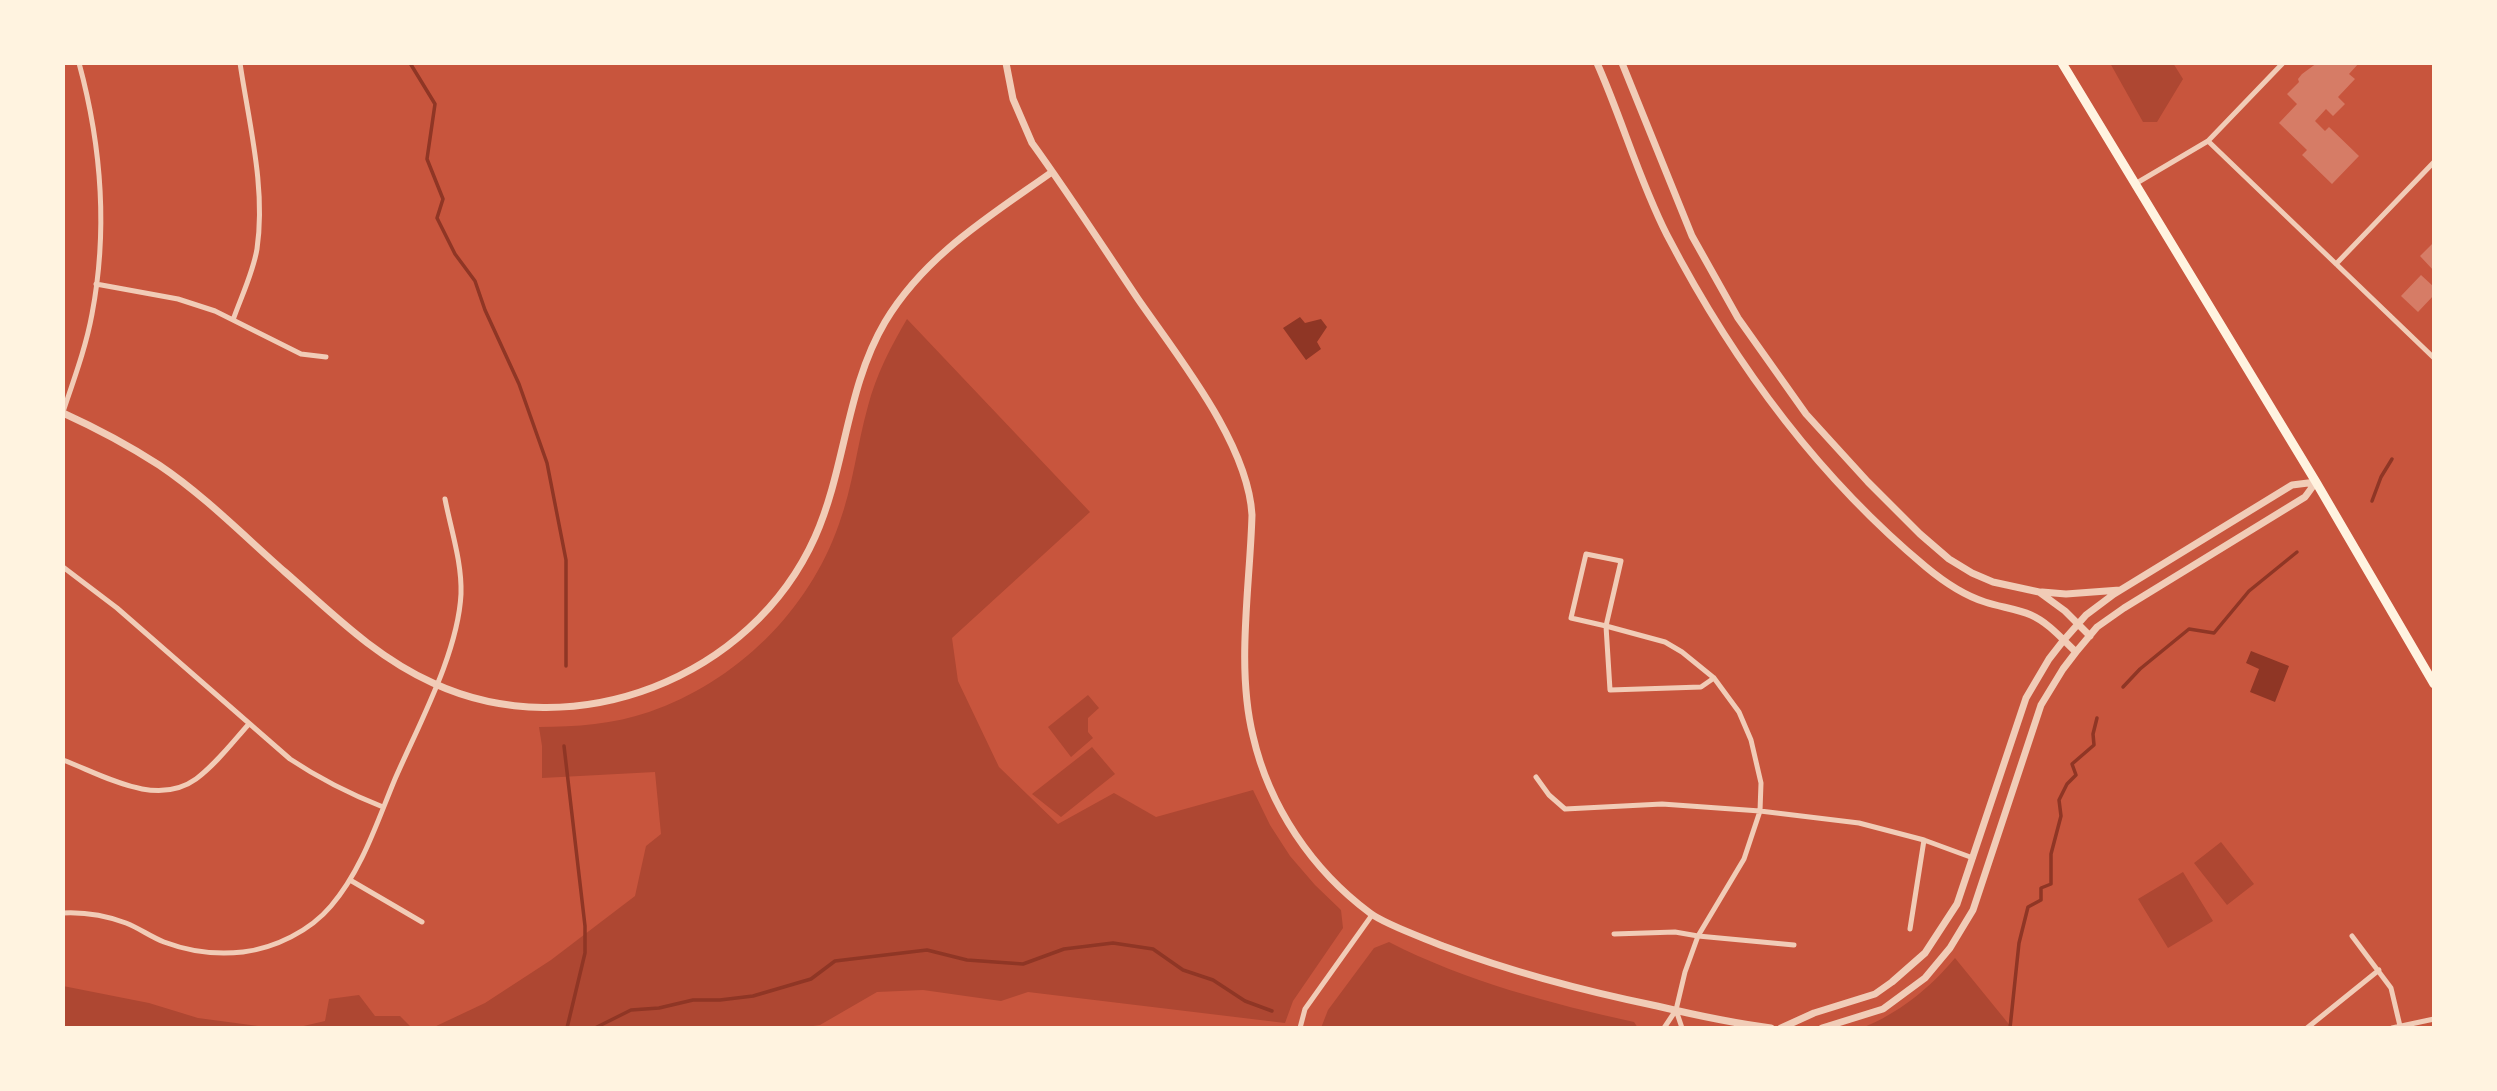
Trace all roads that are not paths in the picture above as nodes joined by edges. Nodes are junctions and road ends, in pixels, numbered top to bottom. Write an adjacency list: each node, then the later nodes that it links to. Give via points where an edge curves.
1 (79, 63): 13 (street, via 96,145 101,206)
2 (240, 63): 14 (street, via 260,215 256,252)
3 (1006, 63): 10 (street, via 1021,123)
4 (1597, 63): 26 (street, via 1668,235 1745,365 1802,443 1834,481 1943,580 1982,601 2030,615)
5 (1622, 63): 22 (street, via 1688,228 1738,318 1806,414 1858,472 1949,559 1993,582)
6 (2062, 63): 11 (main road)
7 (2283, 63): 8 (street)
8 (2208, 141): 11 (street); 12 (street)
9 (2434, 162): 12 (street)
10 (1052, 172): 30 (street, via 951,244 897,303 872,345 860,377 815,536 780,595 744,633 700,666 663,685 627,698 576,707 505,705); 40 (street, via 1208,402 1243,468 1252,514 1244,691 1261,769 1296,837 1315,863)
11 (2135, 184): 18 (main road)
12 (2336, 264): 16 (street)
13 (96, 284): 14 (street, via 178,299); 17 (street, via 82,355)
14 (233, 320): 15 (street, via 301,354)
15 (326, 356)
16 (2434, 358)
17 (63, 412): 30 (street, via 162,467 373,649)
18 (2316, 482): 21 (street, via 2292,485); 25 (street, via 2305,497 2124,608); 29 (main road)
19 (445, 499): 30 (street, via 461,593 454,634)
20 (63, 567): 31 (street, via 117,608)
21 (2121, 590): 22 (street); 23 (street)
22 (2039, 592): 23 (street)
23 (2077, 625): 25 (street); 26 (street)
24 (1606, 626): 24 (street, via 1621,561 1586,554 1572,618); 28 (street, via 1665,642); 28 (street, via 1610,690 1701,688)
25 (2090, 636): 27 (street)
26 (2064, 640): 27 (street); 37 (street, via 2026,698)
27 (2076, 652): 56 (street, via 2041,705 1973,910 1950,948 1925,978 1883,1009)
28 (1714, 678): 35 (street, via 1739,712 1751,740 1761,783)
29 (2434, 684)
30 (436, 685): 34 (street)
31 (248, 724): 32 (street, via 209,767 179,788 136,788); 34 (street, via 312,774)
32 (63, 760)
33 (1536, 777): 35 (street, via 1565,809 1662,804)
34 (383, 807): 38 (street)
35 (1760, 811): 36 (street, via 1859,824); 44 (street, via 1744,859)
36 (1924, 840): 37 (street); 42 (street)
37 (1973, 858): 55 (street, via 1948,922 1913,965 1875,994)
38 (350, 880): 39 (street, via 312,924 265,947 242,952 201,952 100,916); 41 (street)
39 (63, 914)
40 (1372, 915): 48 (street, via 1484,962 1580,990); 51 (street, via 1305,1009)
41 (422, 922)
42 (1910, 929)
43 (1614, 934): 44 (street)
44 (1699, 936): 46 (street); 48 (street)
45 (2352, 936): 47 (street)
46 (1794, 945)
47 (2379, 970): 50 (street, via 2391,988); 57 (street)
48 (1676, 1010): 52 (street); 53 (street); 54 (street)
49 (2434, 1020): 50 (street)
50 (2400, 1026): 58 (street)
51 (1300, 1028)
52 (1664, 1028)
53 (1682, 1028)
54 (1771, 1028)
55 (1781, 1028)
56 (1822, 1028)
57 (2307, 1028)
58 (2392, 1028)

